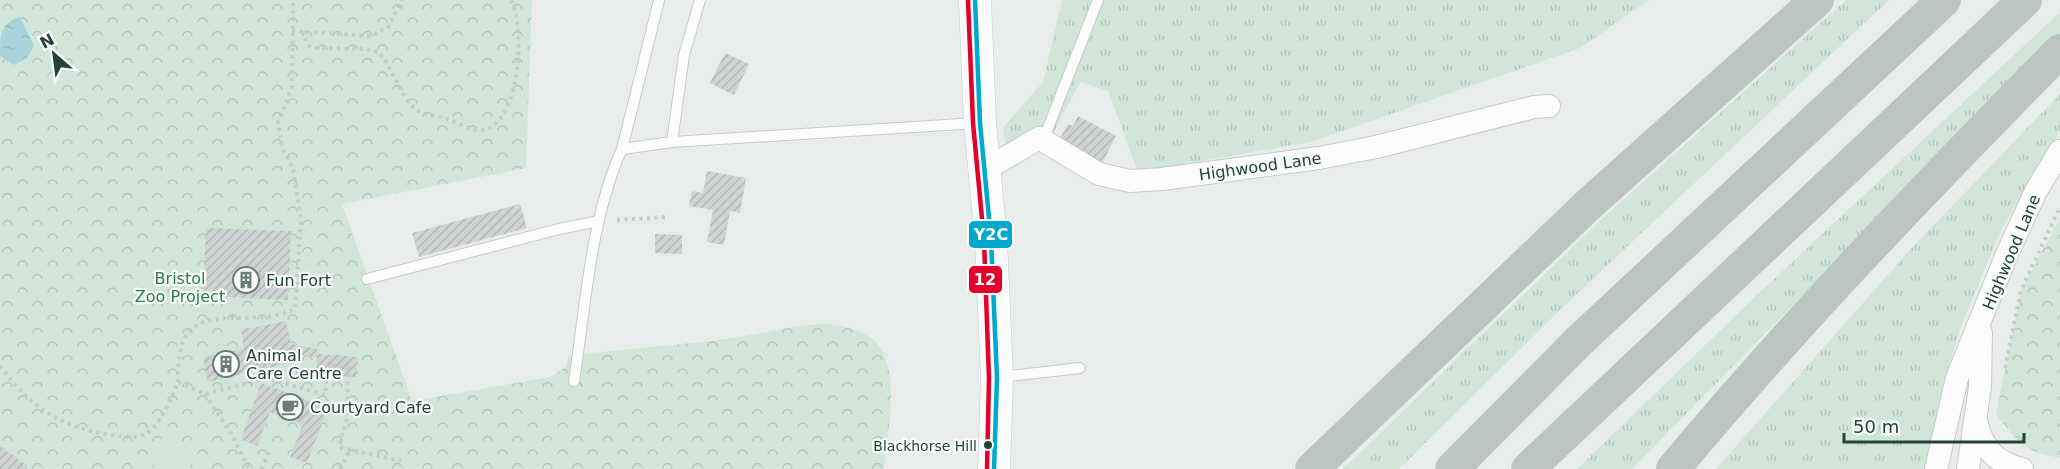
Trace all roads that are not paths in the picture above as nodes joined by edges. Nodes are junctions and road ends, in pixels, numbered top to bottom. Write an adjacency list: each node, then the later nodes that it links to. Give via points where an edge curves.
1 (659, 0): 13 (lane)
2 (700, 0): 12 (lane, via 684,55)
3 (975, 0): 10 (main road)
4 (1098, 0): 11 (lane, via 1046,133)
5 (1817, 0): 25 (highway, via 1588,205)
6 (1944, 0): 26 (highway, via 1578,342)
7 (2025, 0): 27 (highway)
8 (2060, 51): 28 (highway, via 1730,400)
9 (1549, 106): 11 (street, Highwood Lane, via 1318,158 1162,179 1130,181 1100,174)
10 (980, 123): 12 (lane); 15 (main road)
11 (1039, 138): 15 (street)
12 (672, 142): 13 (lane)
13 (622, 149): 16 (lane)
14 (2060, 151): 18 (street, Highwood Lane, via 2036,191 2007,254)
15 (985, 170): 20 (main road)
16 (599, 221): 17 (lane); 21 (lane)
17 (367, 279)
18 (1981, 323): 22 (street, Highwood Lane); 23 (street, Highwood Lane, via 1957,378)
19 (1080, 368): 20 (lane)
20 (997, 378): 24 (main road)
21 (574, 381)
22 (1975, 420): 29 (street, Highwood Lane); 30 (street, via 1981,441 1993,456)
23 (1939, 464)
24 (994, 469)
25 (1312, 469)
26 (1452, 469)
27 (1528, 469)
28 (1673, 469)
29 (1968, 469)
30 (2022, 469)

